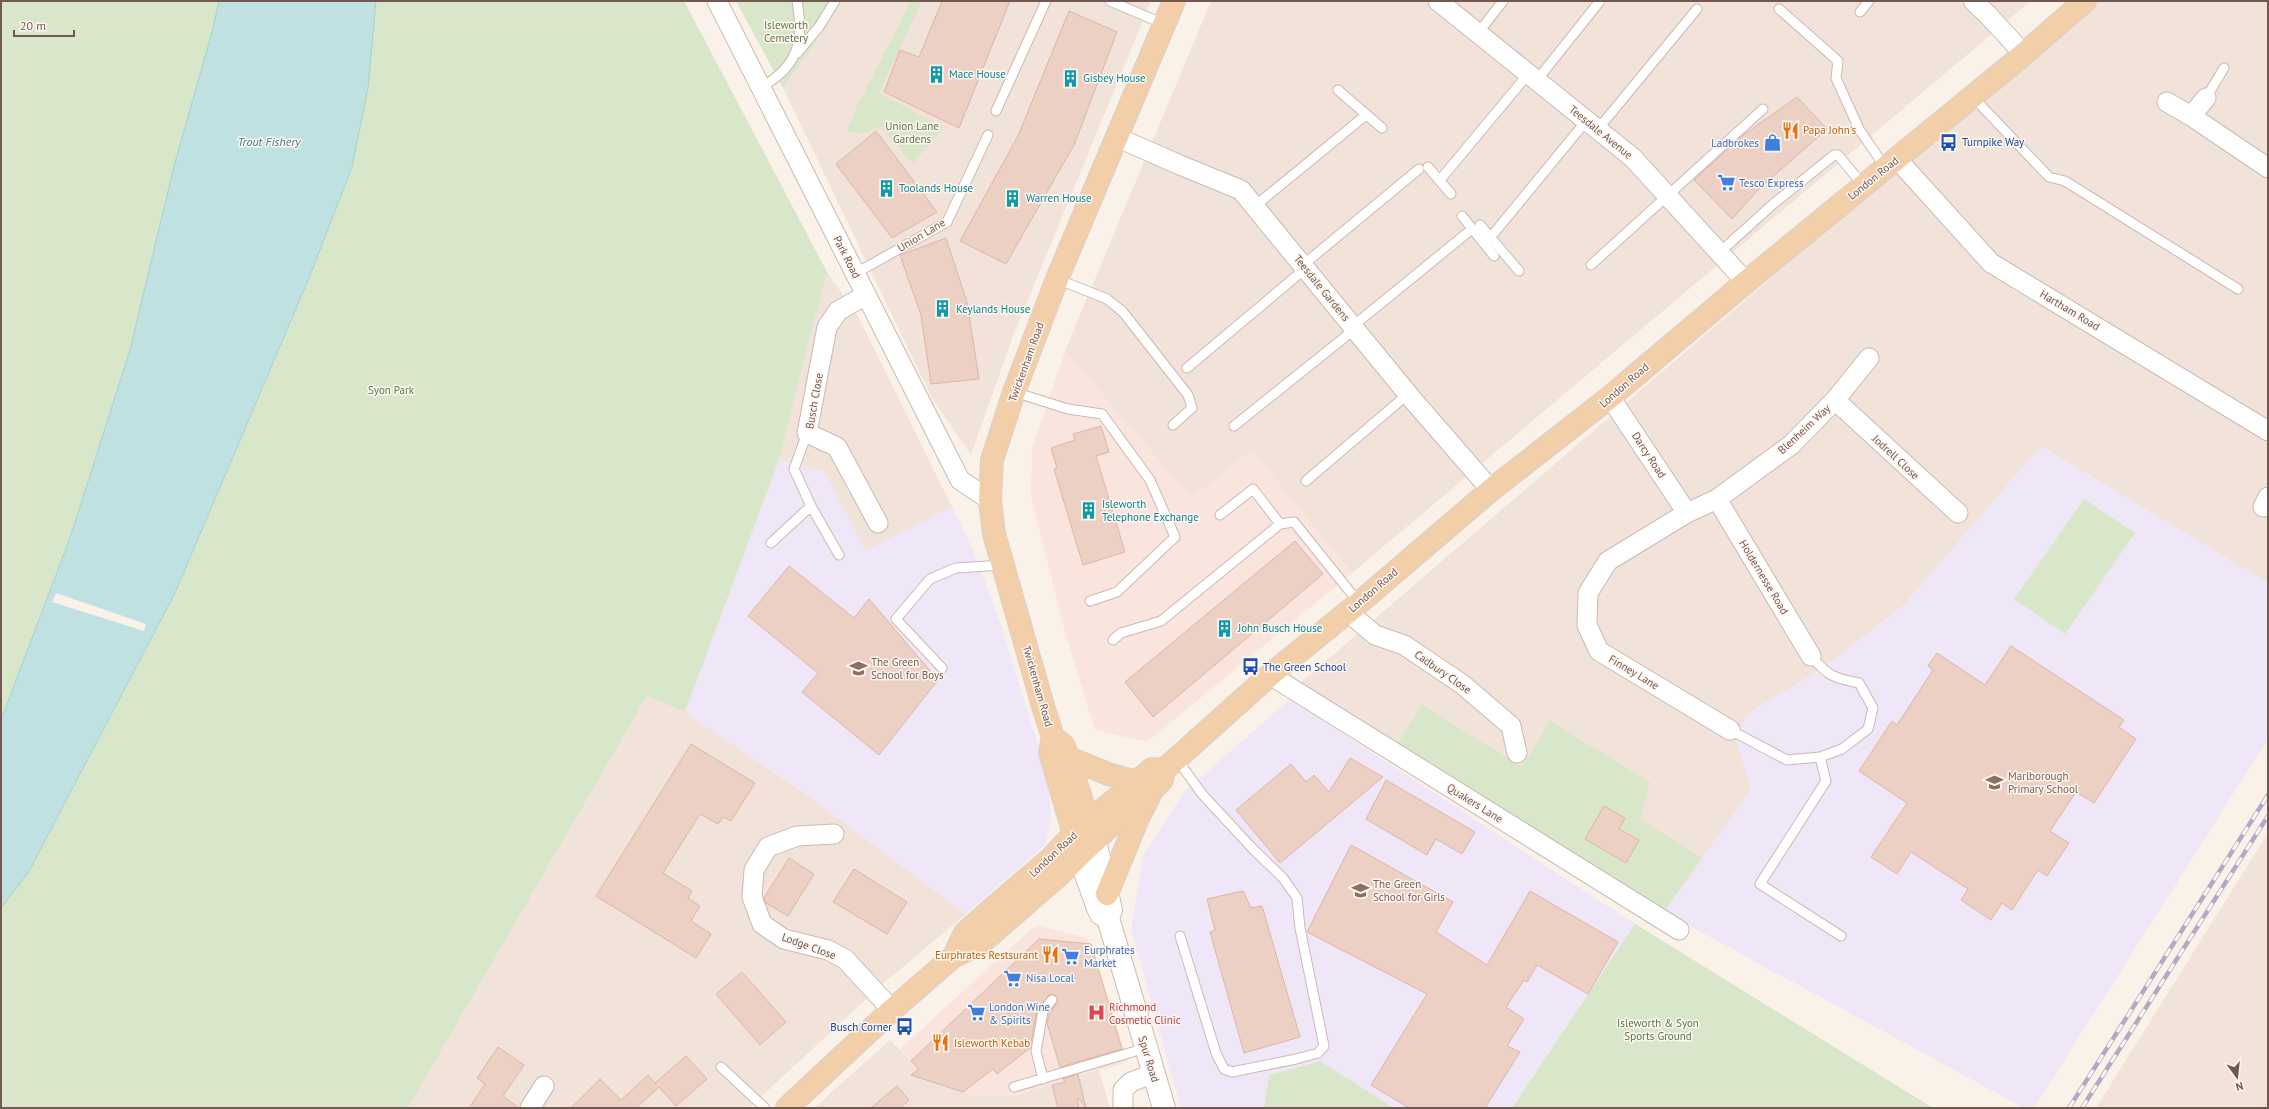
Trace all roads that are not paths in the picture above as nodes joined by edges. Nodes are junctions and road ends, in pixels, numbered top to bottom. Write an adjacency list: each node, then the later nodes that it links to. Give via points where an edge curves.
1 (717, 1): 22 (street, Park Road)
2 (798, 1): 19 (lane, via 802,26)
3 (835, 1): 19 (lane, via 819,27)
4 (1046, 1): 28 (lane)
5 (1110, 1): 16 (lane)
6 (1174, 1): 16 (main road, Twickenham Road)
7 (1438, 1): 17 (street, Teesdale Avenue)
8 (1503, 1): 17 (lane)
9 (1600, 1): 21 (lane)
10 (1870, 1): 15 (lane)
11 (1973, 1): 18 (street)
12 (2085, 1): 18 (main road, London Road)
13 (1778, 8): 35 (lane, via 1838,61 1836,78 1855,122)
14 (1697, 9): 31 (lane)
15 (1860, 12)
16 (1164, 24): 34 (main road, Twickenham Road)
17 (1478, 33): 21 (street, Teesdale Avenue)
18 (2023, 53): 24 (main road, London Road)
19 (796, 54): 22 (lane, via 779,77)
20 (2224, 68): 25 (lane)
21 (1533, 76): 31 (street, Teesdale Avenue); 39 (lane)
22 (762, 87): 52 (street, Park Road)
23 (1338, 90): 29 (lane)
24 (1971, 96): 35 (main road, London Road); 55 (lane, via 2049,177 2065,181)
25 (2206, 98): 30 (street)
26 (2167, 102): 30 (street)
27 (1763, 109): 42 (lane)
28 (996, 111)
29 (1366, 115): 32 (lane); 43 (lane)
30 (2191, 116): 37 (street)
31 (1593, 125): 42 (street, Teesdale Avenue, via 1633,158); 46 (lane)
32 (1382, 128)
33 (988, 135): 52 (lane, Union Lane, via 947,222)
34 (1116, 136): 43 (street, Teesdale Gardens, via 1180,166 1241,190); 53 (main road, Twickenham Road)
35 (1891, 163): 40 (main road, London Road); 66 (street, Hartham Road, via 1991,263)
36 (1428, 167): 39 (lane)
37 (2268, 168)
38 (1419, 169): 50 (lane)
39 (1440, 180): 41 (lane)
40 (1863, 185): 47 (lane, via 1838,155 1834,155); 54 (main road, London Road)
41 (1451, 194)
42 (1668, 194): 47 (street, Teesdale Avenue); 49 (lane)
43 (1255, 206): 50 (street, Teesdale Gardens)
44 (1462, 216): 45 (lane)
45 (1476, 227): 46 (lane); 48 (lane); 57 (lane)
46 (1490, 238): 51 (lane)
47 (1720, 252): 54 (street, Teesdale Avenue)
48 (1494, 256)
49 (1591, 265)
50 (1305, 266): 57 (street, Teesdale Gardens); 59 (lane)
51 (1519, 271)
52 (856, 273): 56 (street, Park Road)
53 (1057, 279): 60 (main road, Twickenham Road); 64 (lane, via 1107,299 1123,312 1169,368 1188,395 1192,408)
54 (1746, 282): 62 (main road, London Road)
55 (2238, 289)
56 (866, 295): 67 (street, Busch Close, via 838,311 827,327); 71 (street, Park Road, via 960,480)
57 (1354, 327): 61 (street, Teesdale Gardens); 65 (lane)
58 (1868, 358): 63 (street, Blenheim Way)
59 (1187, 368)
60 (1014, 392): 71 (main road, Twickenham Road, via 992,460); 81 (lane, via 1068,409 1102,414 1150,480 1175,537 1117,592)
61 (1408, 394): 68 (lane); 69 (street, Teesdale Gardens)
62 (1610, 397): 69 (main road, London Road); 73 (street, Darcy Road)
63 (1834, 400): 70 (street, Blenheim Way, via 1791,445); 74 (street, Jodrell Close)
64 (1173, 425)
65 (1234, 426)
66 (2268, 431)
67 (807, 433): 72 (lane, via 794,469); 76 (street, Busch Close, via 837,446)
68 (1306, 480)
69 (1491, 490): 82 (main road, London Road)
70 (1717, 499): 73 (street, Blenheim Way); 84 (street, Holdernesse Road)
71 (990, 500): 80 (main road, Twickenham Road, via 994,534)
72 (811, 506): 78 (lane); 79 (lane)
73 (1687, 513): 87 (street, Finney Lane, via 1608,561 1588,593 1587,625 1599,651)
74 (1958, 513)
75 (1220, 514): 77 (lane, via 1253,489)
76 (878, 523)
77 (1280, 524): 82 (lane, via 1294,522); 83 (lane, via 1161,621 1121,633)
78 (770, 543)
79 (839, 555)
80 (1003, 565): 85 (lane, via 956,568 930,579 896,619); 88 (main road, Twickenham Road)
81 (1090, 601)
82 (1354, 607): 86 (main road, London Road); 89 (street, Cadbury Close, via 1375,635 1404,645 1462,684 1511,726)
83 (1113, 640)
84 (1811, 656): 91 (lane, via 1822,669 1835,678 1858,683 1874,708 1868,729 1842,749)
85 (942, 668)
86 (1270, 675): 92 (main road, London Road); 98 (street, Quakers Lane)
87 (1730, 730): 91 (lane, via 1787,760)
88 (1053, 737): 90 (main road, Twickenham Road, via 1064,746); 95 (main road, Twickenham Road, via 1050,752)
89 (1517, 753)
90 (1068, 757): 93 (main road); 95 (main road, Twickenham Road)
91 (1820, 757): 100 (lane, via 1826,781 1760,884)
92 (1171, 764): 93 (main road, London Road, via 1162,780); 99 (lane, via 1283,878 1297,898 1300,928 1324,1046 1318,1052 1296,1059 1232,1072 1224,1069 1216,1053)
93 (1144, 786): 95 (main road, London Road); 96 (main road, via 1138,818)
94 (834, 834): 102 (street, Lodge Close, via 798,836 768,847 754,870 752,897 762,924 784,939 828,950 845,959)
95 (1084, 838): 96 (main road, Spur Road); 97 (main road, Spur Road, via 1098,908 1101,914); 102 (main road, London Road, via 979,945 954,956)
96 (1108, 894): 97 (main road, Spur Road, via 1111,910)
97 (1108, 918): 103 (main road, Spur Road)
98 (1680, 930)
99 (1180, 936)
100 (1842, 936)
101 (1052, 1000): 106 (lane, via 1043,1011 1036,1051)
102 (892, 1010): 111 (main road, London Road)
103 (1146, 1048): 105 (main road, Spur Road); 106 (lane)
104 (721, 1067): 110 (lane)
105 (1154, 1073): 112 (street, via 1131,1082 1123,1090); 113 (main road, Spur Road)
106 (1043, 1078): 108 (lane)
107 (544, 1086): 109 (street)
108 (1014, 1087)
109 (530, 1108)
110 (764, 1108)
111 (787, 1108)
112 (1123, 1108)
113 (1164, 1108)

